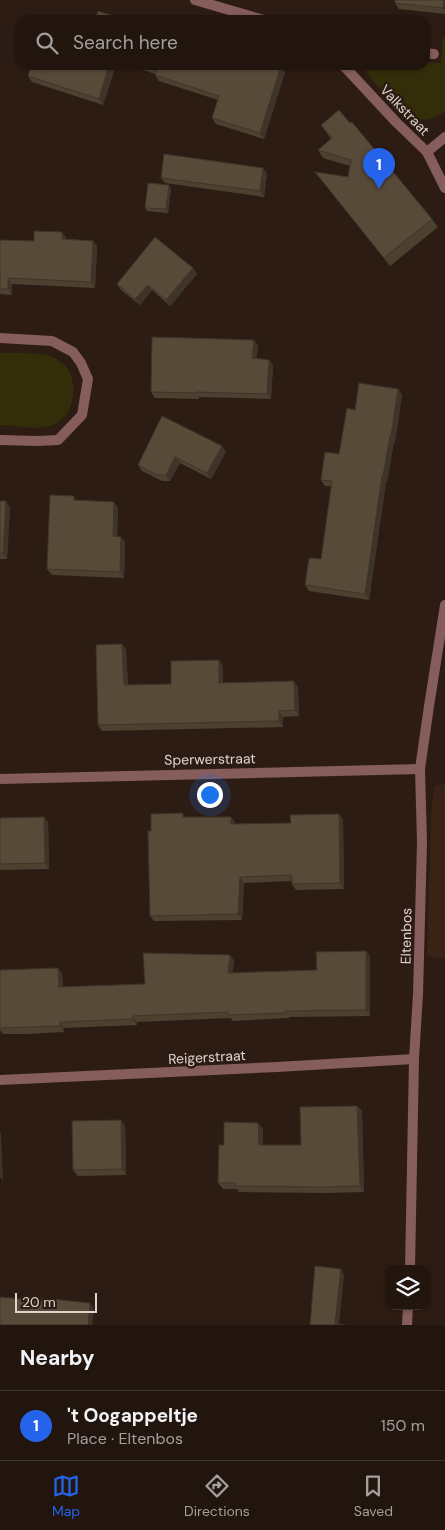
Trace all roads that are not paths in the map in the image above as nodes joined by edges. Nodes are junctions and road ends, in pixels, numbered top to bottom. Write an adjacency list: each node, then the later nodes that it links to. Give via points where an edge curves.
1 (195, 0): 2 (street)
2 (247, 15)
3 (348, 70): 5 (street, Valkstraat)
4 (445, 137): 5 (street)
5 (427, 152): 6 (street)
6 (445, 188)
7 (0, 338): 8 (street, via 52,341 72,352 88,379 82,415 58,440)
8 (0, 440)
9 (445, 606): 10 (street, Eltenbos)
10 (420, 769): 11 (street, Sperwerstraat); 12 (street, Eltenbos, via 422,852)
11 (0, 779)
12 (414, 1059): 13 (street, Reigerstraat); 14 (street, Eltenbos)
13 (0, 1080)
14 (410, 1265)
15 (408, 1310): 16 (street)
16 (407, 1325)

